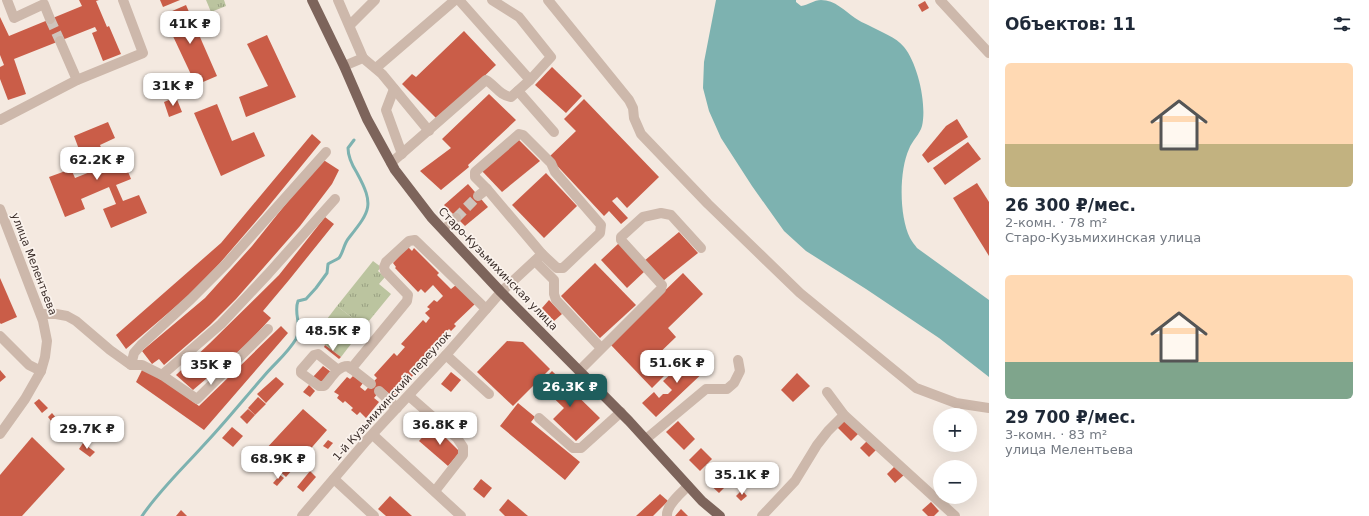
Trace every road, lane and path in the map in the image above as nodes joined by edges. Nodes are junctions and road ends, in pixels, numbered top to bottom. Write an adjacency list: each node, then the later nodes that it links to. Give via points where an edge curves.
1 (7, 0): 11 (street, via 14,18 44,4)
2 (123, 0): 18 (street, via 143,53)
3 (312, 0): 16 (main road, Старо-Кузьмихинская улица)
4 (338, 0): 12 (street)
5 (375, 0): 12 (street)
6 (455, 0): 17 (street)
7 (459, 0): 19 (street)
8 (492, 0): 19 (street, via 518,17 551,57)
9 (548, 0): 54 (street, via 629,100 640,134 800,293 916,388 956,403)
10 (940, 0): 14 (street)
11 (50, 20)
12 (350, 25): 15 (street)
13 (60, 41): 18 (street)
14 (989, 53)
15 (364, 58): 16 (street); 17 (street)
16 (344, 66): 27 (main road, Старо-Кузьмихинская улица, via 367,119)
17 (376, 68): 20 (street)
18 (77, 80): 22 (street)
19 (530, 80): 21 (street)
20 (394, 89): 23 (street); 26 (street, via 386,110)
21 (518, 91): 23 (street, via 511,97 505,97 486,80); 24 (street)
22 (0, 120)
23 (429, 131): 26 (street)
24 (554, 132)
25 (326, 152): 44 (street, via 227,263 141,345 134,353)
26 (402, 154): 27 (street)
27 (391, 163): 33 (main road, Старо-Кузьмихинская улица)
28 (487, 189): 29 (street); 35 (street); 35 (street, via 475,177 475,172 519,134 523,135 550,163 554,172 601,225 600,233 563,268 557,268)
29 (478, 196)
30 (335, 199): 49 (street, via 221,324)
31 (0, 209): 38 (street, улица Мелентьева)
32 (456, 218): 33 (street)
33 (444, 230): 36 (main road, Старо-Кузьмихинская улица)
34 (701, 248): 41 (street, via 671,215 662,213 643,217 621,237 662,285)
35 (539, 258): 36 (street, 1-й Кузьмихинский переулок); 41 (street, via 554,280 556,300)
36 (501, 292): 37 (street, 1-й Кузьмихинский переулок); 48 (main road, Старо-Кузьмихинская улица)
37 (486, 309): 42 (street, 1-й Кузьмихинский переулок); 45 (street, via 415,240 409,241 386,262 384,267 408,295 407,302)
38 (41, 314): 44 (street, via 67,316 76,321); 47 (street, улица Мелентьева, via 46,341)
39 (268, 329): 49 (street, via 197,399)
40 (1, 339): 47 (street, via 29,365)
41 (601, 348): 48 (street)
42 (446, 356): 51 (street); 52 (street, 1-й Кузьмихинский переулок)
43 (738, 360): 60 (street, via 740,371 734,383 727,389 706,389)
44 (132, 365): 49 (street, via 142,364)
45 (352, 369): 46 (street, via 344,366); 53 (street)
46 (338, 370)
47 (41, 371): 58 (street, улица Мелентьева)
48 (579, 371): 55 (main road, Старо-Кузьмихинская улица)
49 (162, 375)
50 (827, 392): 56 (street)
51 (489, 394)
52 (408, 396): 53 (street, 1-й Кузьмихинский переулок); 63 (street, via 457,438 463,447 463,455)
53 (397, 408): 59 (street, 1-й Кузьмихинский переулок)
54 (989, 408)
55 (620, 412): 57 (street, via 580,448 572,448); 60 (main road, Старо-Кузьмихинская улица)
56 (844, 415): 69 (street, via 817,445 795,480); 70 (street)
57 (539, 418)
58 (0, 434)
59 (373, 435): 61 (street, 1-й Кузьмихинский переулок); 63 (street)
60 (646, 439): 62 (main road, Старо-Кузьмихинская улица)
61 (334, 479): 65 (street, 1-й Кузьмихинский переулок); 66 (street)
62 (688, 486): 67 (street, via 669,507); 68 (main road, Старо-Кузьмихинская улица)
63 (435, 490): 64 (street)
64 (456, 514)
65 (302, 516)
66 (374, 516)
67 (667, 516)
68 (720, 516)
69 (762, 516)
70 (955, 516)

